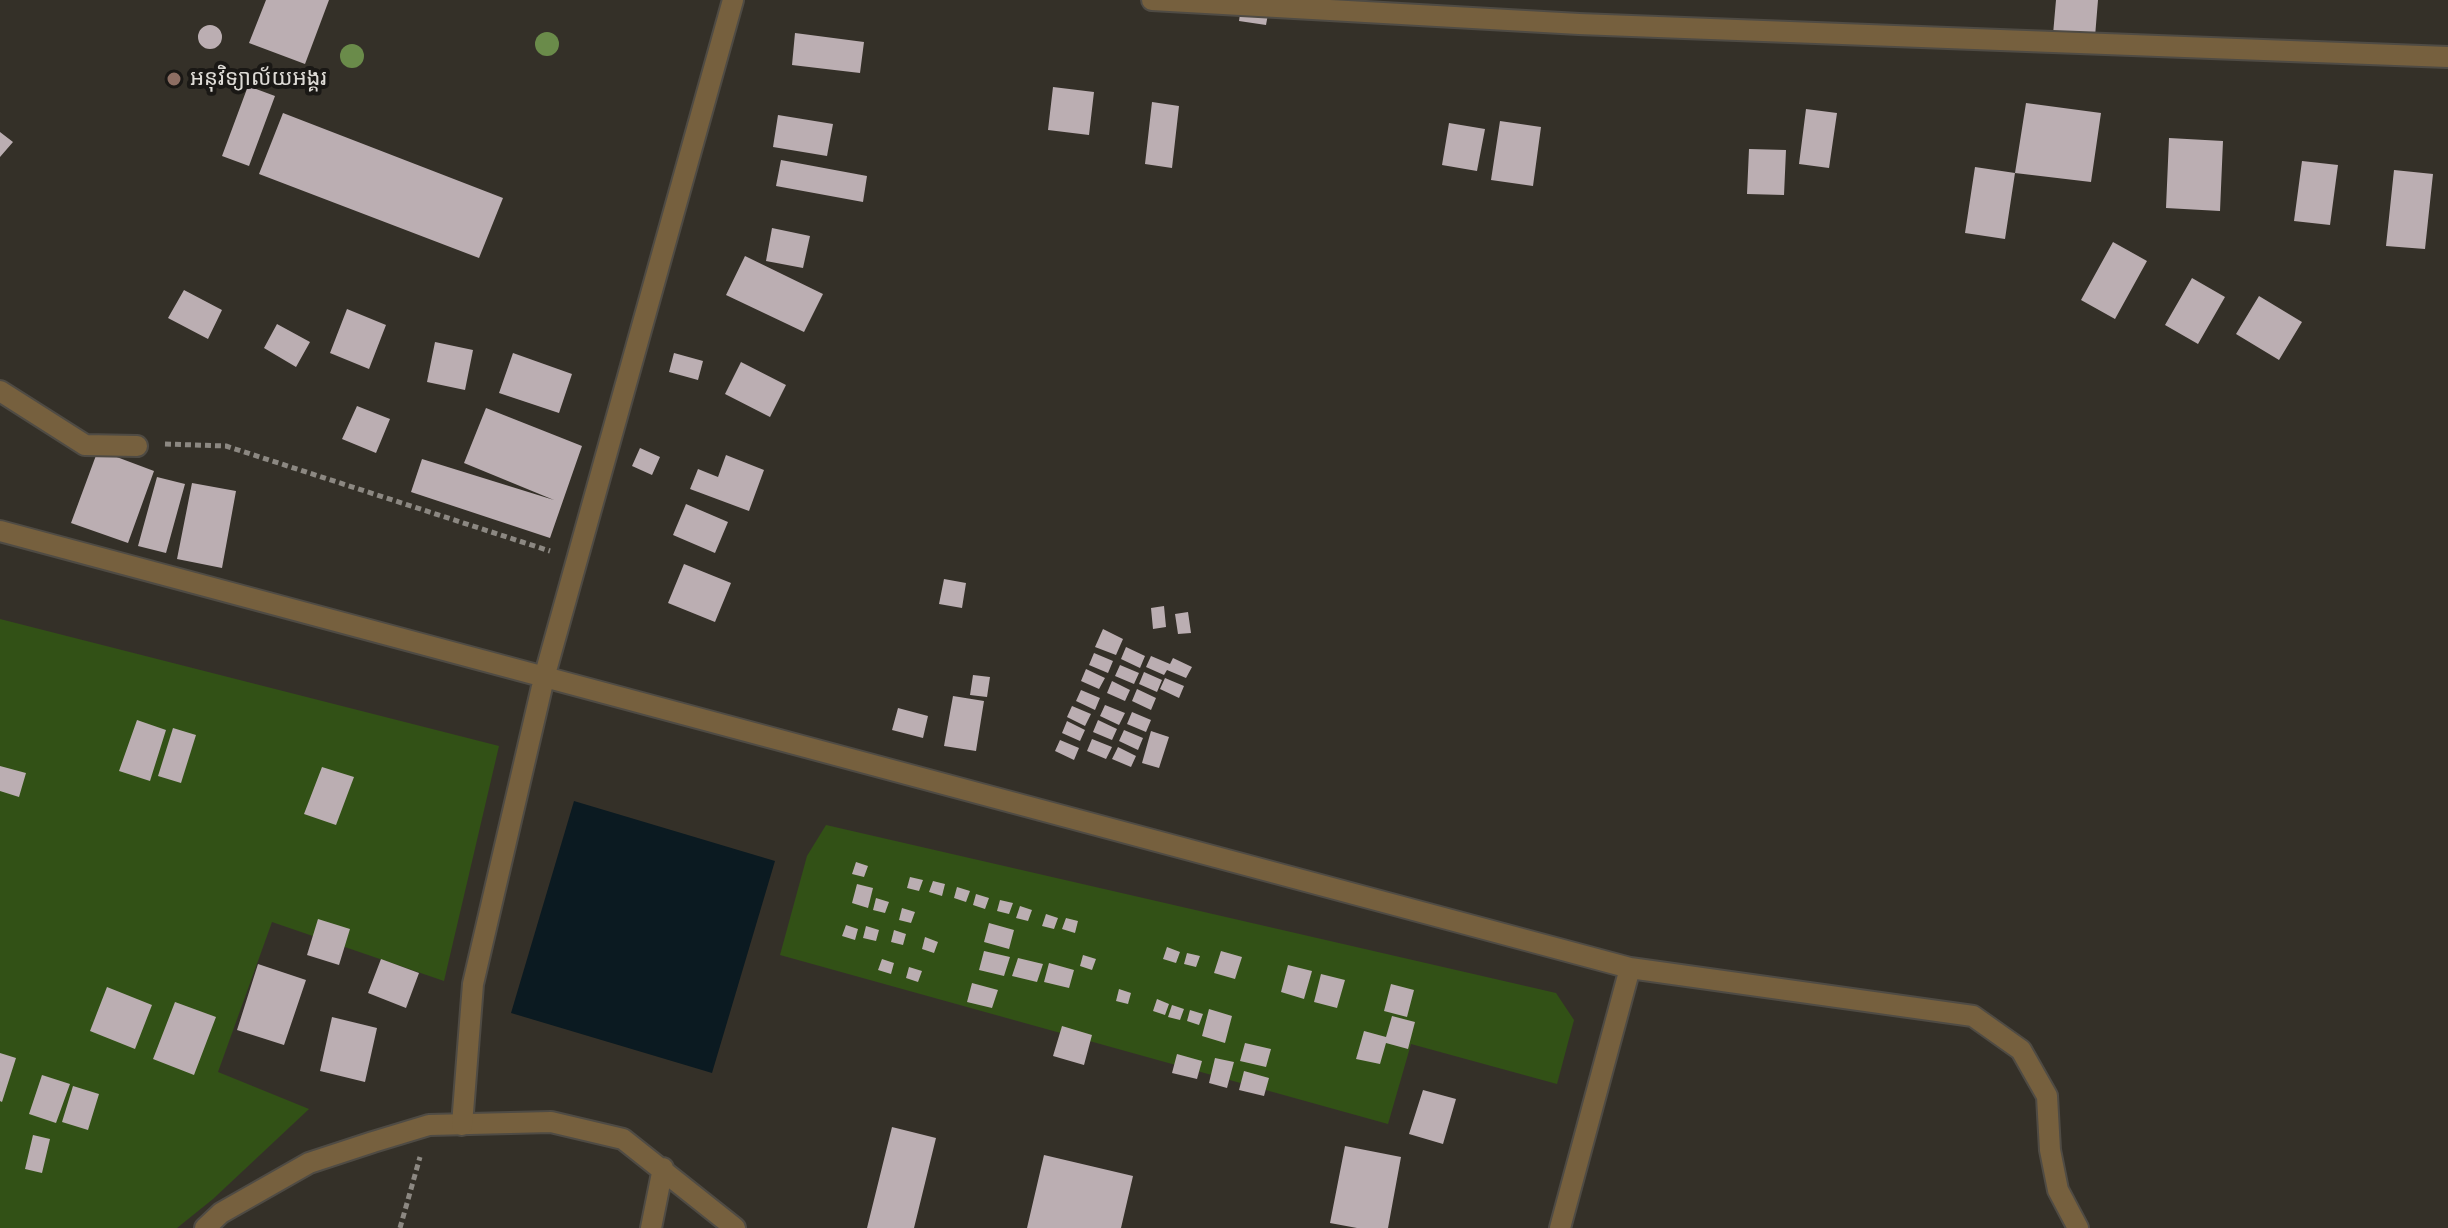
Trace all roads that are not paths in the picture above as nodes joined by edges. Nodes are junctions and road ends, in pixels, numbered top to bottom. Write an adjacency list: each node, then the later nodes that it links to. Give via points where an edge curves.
1 (733, 0): 7 (street)
2 (1152, 0): 3 (street, via 1579,24)
3 (2448, 57)
4 (0, 391): 5 (street, via 85,445)
5 (137, 446)
6 (0, 531): 7 (street)
7 (544, 678): 8 (street); 9 (street, via 473,984)
8 (1630, 968): 14 (street); 15 (street, via 1973,1016 2021,1050 2047,1096 2058,1190)
9 (462, 1125): 10 (street, via 551,1122 623,1139); 11 (street, via 429,1125 309,1163 221,1213)
10 (663, 1168): 12 (street); 13 (street)
11 (205, 1228)
12 (651, 1228)
13 (735, 1228)
14 (1560, 1228)
15 (2078, 1228)

